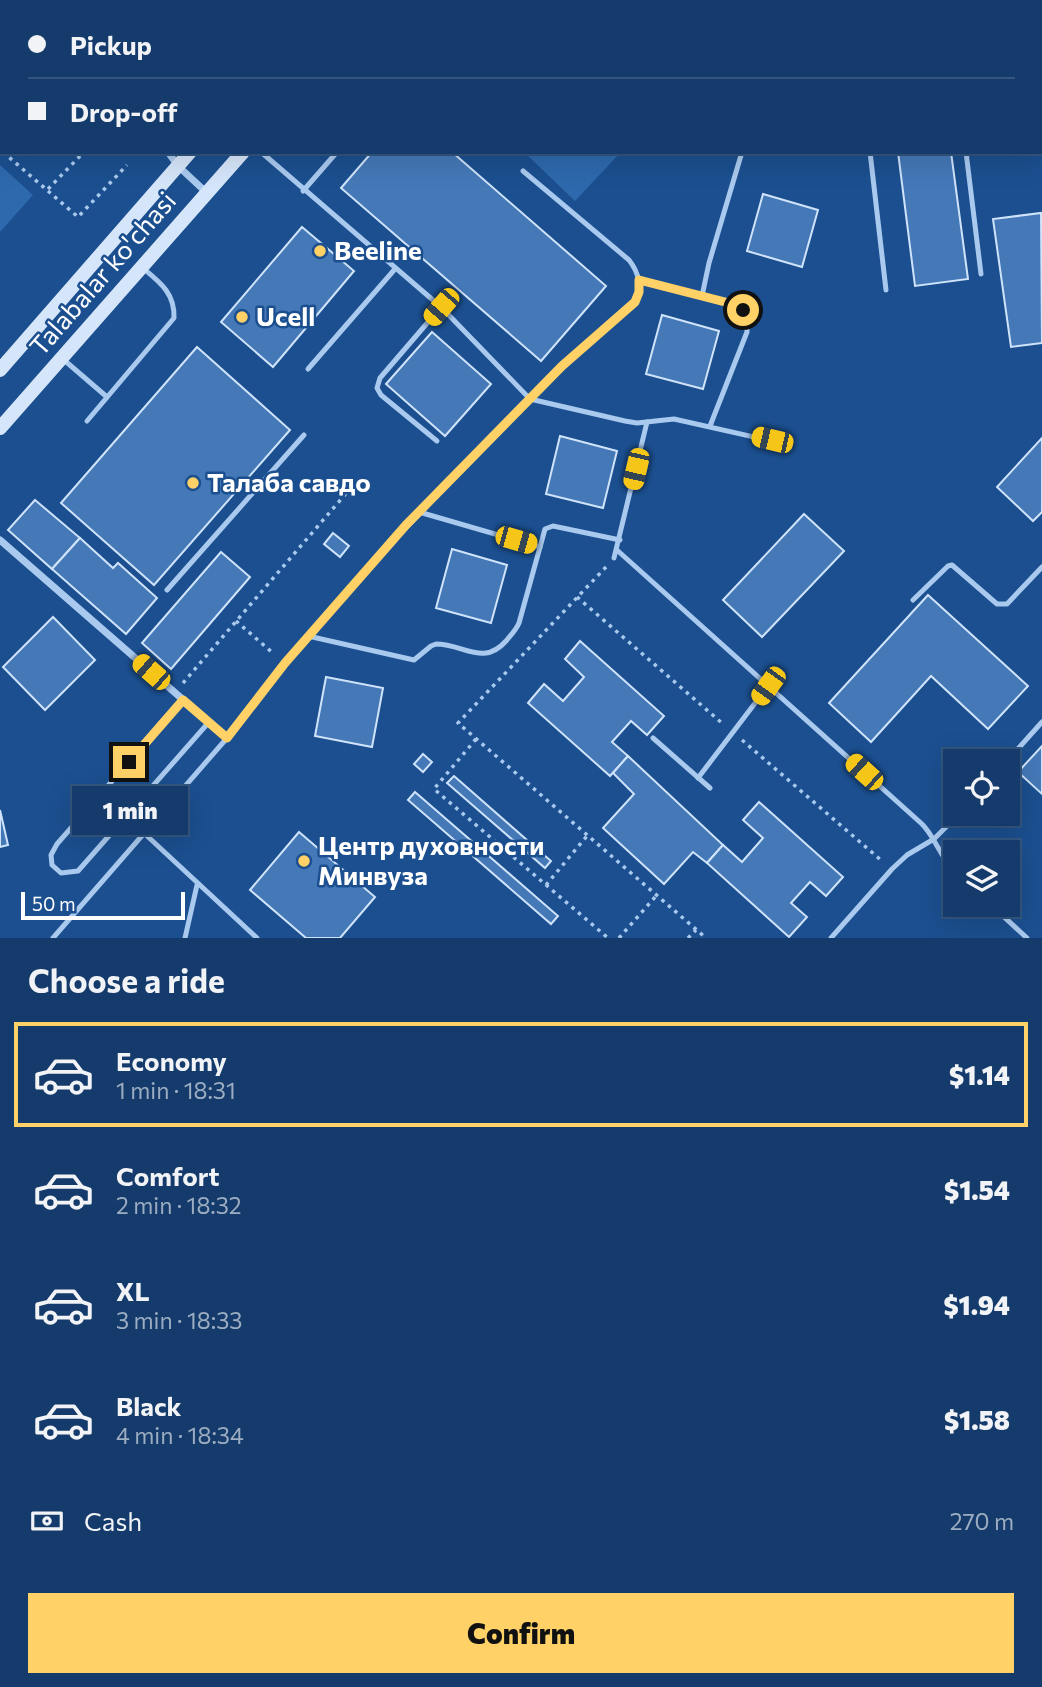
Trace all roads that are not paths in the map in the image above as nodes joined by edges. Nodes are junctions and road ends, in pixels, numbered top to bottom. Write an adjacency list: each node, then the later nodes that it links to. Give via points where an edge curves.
1 (169, 154): 9 (street)
2 (188, 154): 9 (main road, Talabalar ko'chasi)
3 (241, 154): 12 (main road, Talabalar ko'chasi)
4 (263, 154): 11 (lane)
5 (335, 154): 11 (lane)
6 (741, 154): 18 (lane)
7 (870, 154): 17 (lane)
8 (966, 154): 15 (lane)
9 (178, 166): 12 (street); 22 (main road, Talabalar ko'chasi)
10 (523, 171): 16 (lane, via 629,260)
11 (303, 191): 14 (lane)
12 (207, 193): 13 (main road, Talabalar ko'chasi)
13 (141, 267): 20 (main road, Talabalar ko'chasi); 23 (lane, via 172,296 174,318)
14 (395, 269): 19 (lane); 21 (lane)
15 (981, 274)
16 (639, 280): 18 (lane); 24 (lane, via 635,302)
17 (886, 290)
18 (702, 296): 27 (lane, via 733,304 743,310 747,320 747,332)
19 (441, 307): 24 (lane); 31 (lane, via 378,383 381,395)
20 (61, 358): 23 (lane); 28 (main road, Talabalar ko'chasi)
21 (308, 369)
22 (0, 370)
23 (107, 397): 25 (lane)
24 (530, 398): 26 (lane); 32 (lane)
25 (87, 421)
26 (647, 422): 27 (lane, via 674,419); 34 (lane)
27 (709, 426): 30 (lane)
28 (0, 428)
29 (304, 435): 39 (lane)
30 (772, 440)
31 (437, 441)
32 (419, 512): 35 (lane); 41 (lane)
33 (0, 540): 43 (street)
34 (620, 540): 35 (lane, via 553,526 545,529); 36 (lane)
35 (540, 547): 41 (lane, via 516,630 498,650 481,654 436,644 414,660)
36 (618, 551): 37 (lane); 42 (lane)
37 (614, 558)
38 (1042, 567): 40 (lane, via 1007,604 997,604 952,565)
39 (167, 590)
40 (913, 600)
41 (307, 636): 46 (lane)
42 (768, 686): 49 (lane); 53 (lane)
43 (183, 700): 44 (street); 44 (lane, via 53,849 52,865 65,874 78,871)
44 (209, 722): 46 (street)
45 (1042, 722): 48 (lane)
46 (227, 738): 52 (lane)
47 (653, 738): 49 (lane)
48 (1018, 749)
49 (698, 778): 50 (lane)
50 (710, 788)
51 (947, 826): 53 (lane)
52 (145, 834): 55 (lane); 57 (lane)
53 (934, 839): 54 (lane); 60 (lane, via 892,869)
54 (943, 855)
55 (197, 885): 58 (lane); 59 (lane)
56 (1004, 917): 61 (lane)
57 (53, 938)
58 (186, 938)
59 (257, 938)
60 (831, 938)
61 (1027, 938)

